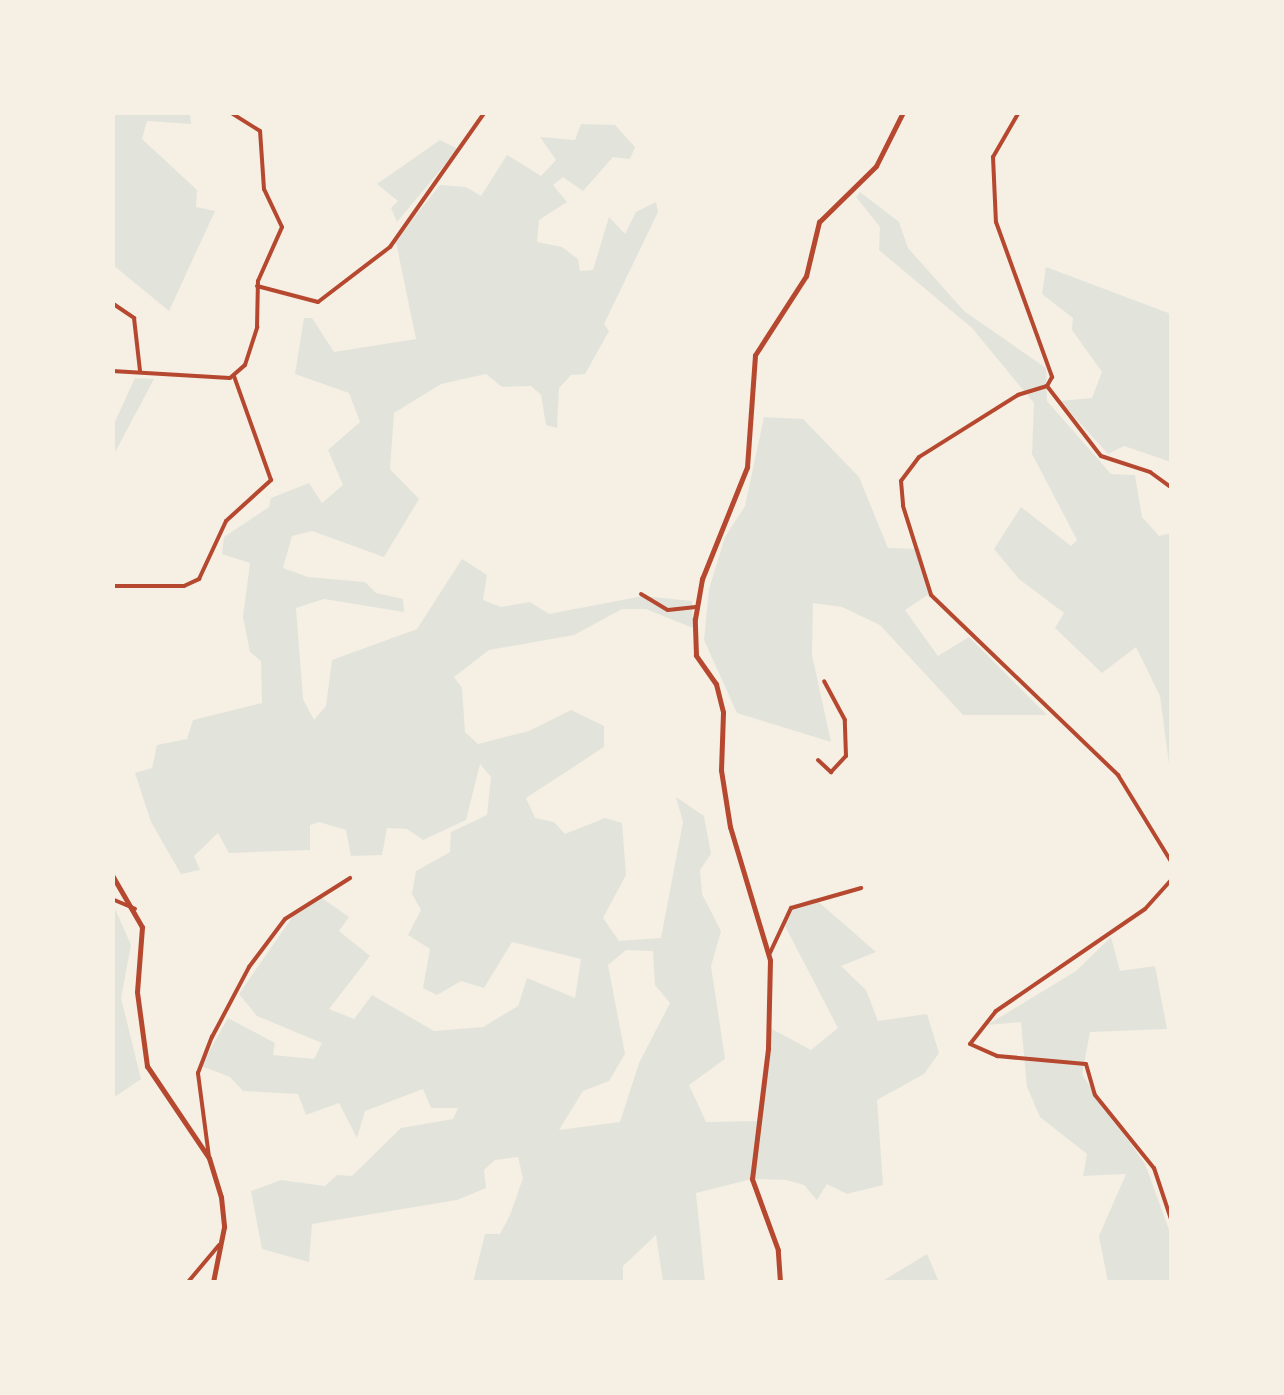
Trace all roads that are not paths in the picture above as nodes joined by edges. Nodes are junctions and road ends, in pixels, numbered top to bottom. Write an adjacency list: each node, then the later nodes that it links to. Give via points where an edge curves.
1 (230, 112): 5 (street, via 260,132 264,189 282,226)
2 (485, 112): 5 (street, via 390,247 318,302)
3 (904, 112): 14 (street, via 876,166 819,222 806,276 755,355 747,468)
4 (1018, 112): 10 (street, via 993,157 996,222 1023,308 1050,359)
5 (257, 286): 9 (street, via 254,340)
6 (112, 303): 8 (street, via 134,318)
7 (112, 371): 8 (street)
8 (140, 371): 9 (street)
9 (234, 376): 12 (street, via 271,480 226,522 199,580)
10 (1047, 386): 11 (street, via 1100,456 1150,472); 17 (street, via 1018,395 919,457 901,481 902,506 931,596 1118,774)
11 (1172, 488)
12 (112, 586)
13 (641, 594): 14 (street, via 668,610)
14 (696, 607): 24 (street, via 696,655 716,684 723,712 721,770 730,828)
15 (824, 681): 16 (street, via 846,720 846,756 831,772)
16 (818, 760)
17 (1172, 862)
18 (112, 875): 23 (street)
19 (350, 878): 25 (street, via 285,919 249,967 212,1037 198,1074)
20 (1172, 879): 26 (street, via 1145,909 996,1011 970,1044 997,1056 1086,1064 1095,1095 1154,1168)
21 (861, 888): 24 (street, via 791,908)
22 (112, 899): 23 (street)
23 (135, 910): 25 (street, via 142,928 136,992 147,1066)
24 (769, 955): 30 (street, via 770,1028 752,1180 778,1250)
25 (209, 1158): 27 (street, via 221,1198)
26 (1172, 1222)
27 (222, 1242): 28 (street); 29 (street)
28 (188, 1282)
29 (213, 1282)
30 (780, 1282)

